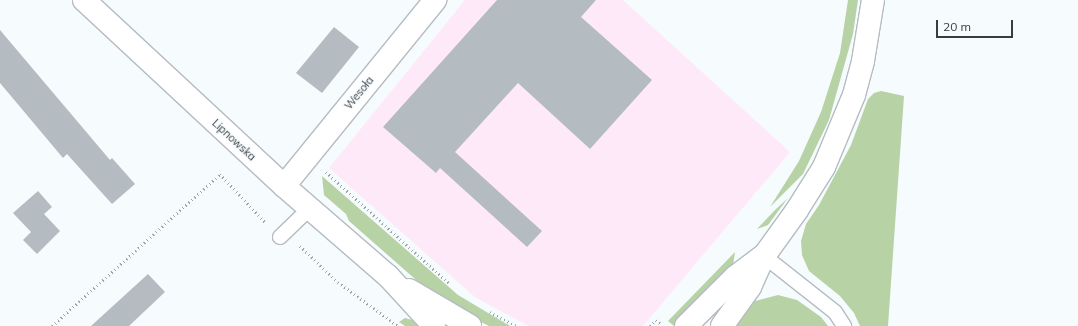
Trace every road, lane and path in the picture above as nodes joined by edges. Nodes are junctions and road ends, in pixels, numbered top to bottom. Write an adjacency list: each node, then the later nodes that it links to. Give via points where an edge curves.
1 (84, 0): 5 (main road, Lipnowska)
2 (435, 0): 4 (main road, Wesoła)
3 (873, 0): 8 (main road, via 864,61 842,126 814,183)
4 (308, 156): 5 (main road, Wesoła); 10 (path)
5 (284, 186): 6 (main road, Lipnowska)
6 (309, 209): 7 (lane); 9 (main road, Lipnowska)
7 (283, 235): 12 (path, via 220,174); 13 (path, via 338,282)
8 (764, 256): 19 (main road, via 735,277); 20 (main road, via 750,287); 21 (lane, via 835,312)
9 (388, 276): 14 (main road, Lipnowska); 15 (main road, Lipnowska)
10 (455, 288)
11 (484, 308): 16 (path)
12 (52, 326)
13 (399, 326)
14 (434, 326)
15 (470, 326)
16 (516, 326)
17 (650, 326): 18 (path, via 656,320)
18 (663, 326)
19 (686, 326)
20 (722, 326)
21 (844, 326)

